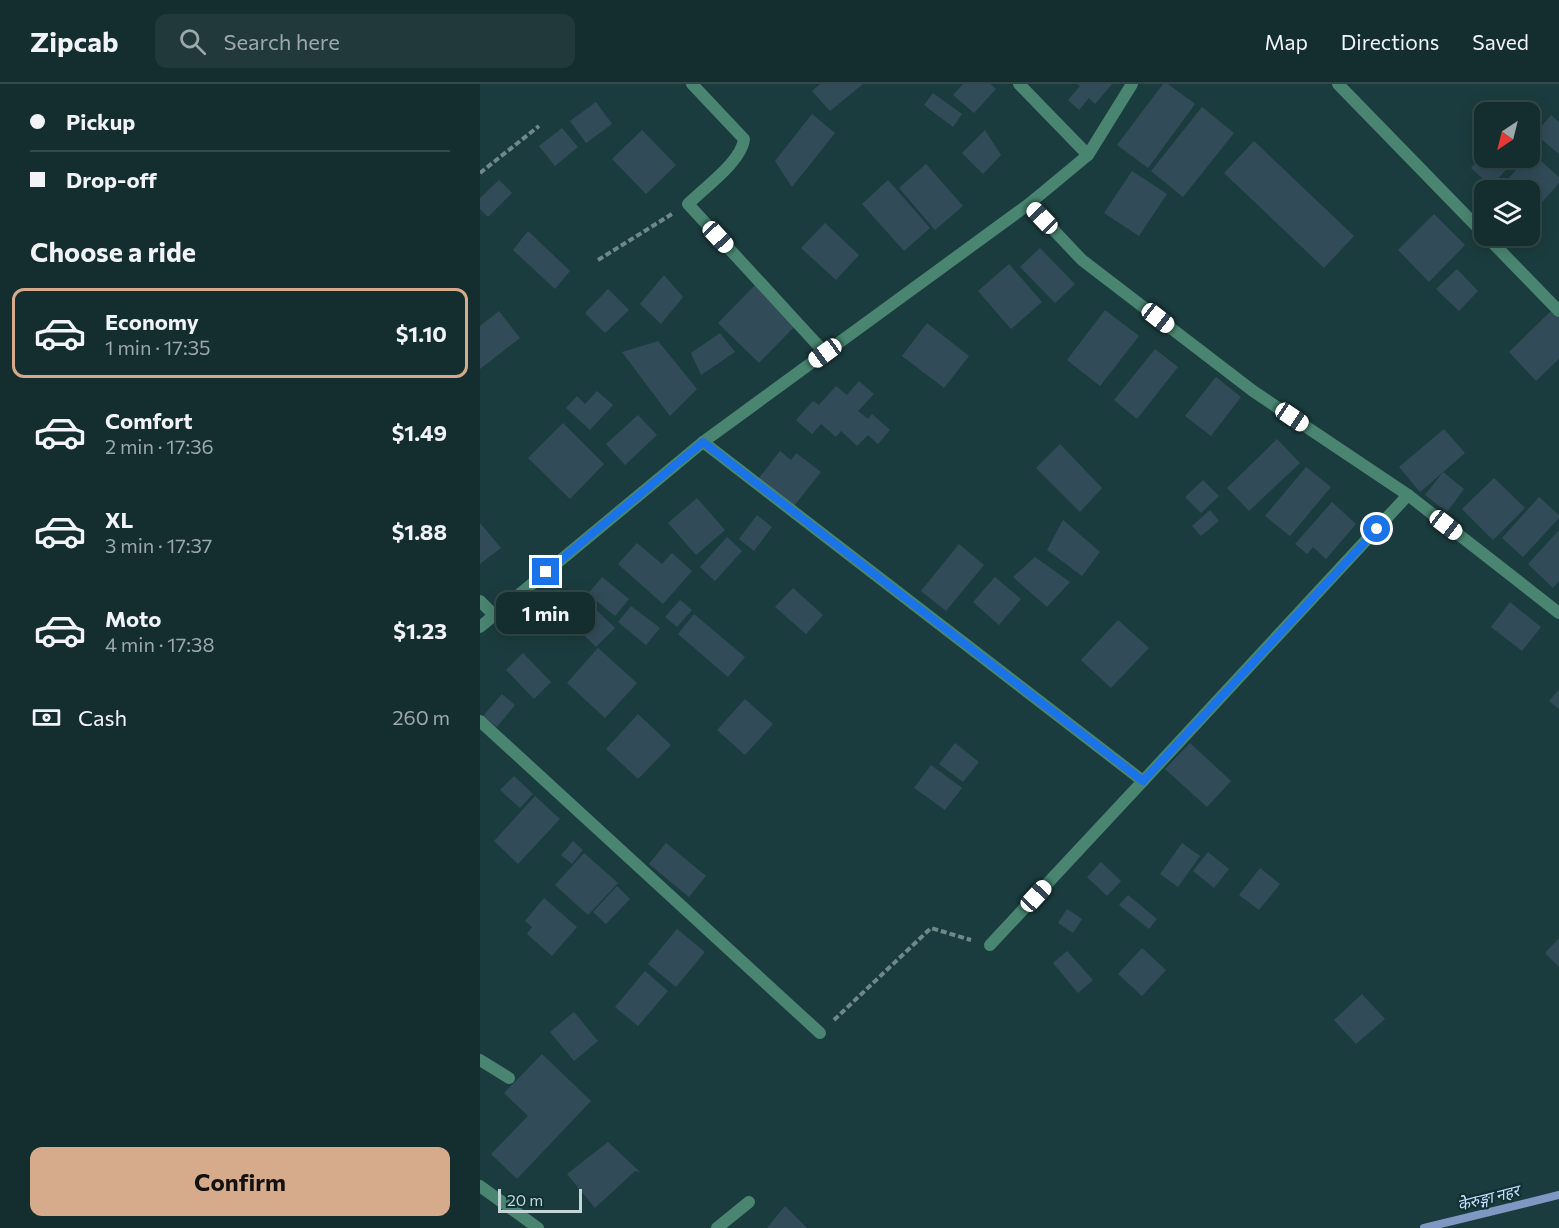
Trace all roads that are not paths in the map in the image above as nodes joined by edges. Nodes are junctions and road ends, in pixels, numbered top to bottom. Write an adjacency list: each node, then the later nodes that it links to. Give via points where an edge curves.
1 (692, 84): 10 (street, via 744,139 744,148 688,204)
2 (1018, 84): 5 (street)
3 (1132, 84): 5 (street)
4 (1338, 84): 7 (street)
5 (1088, 155): 6 (street)
6 (1029, 204): 10 (street); 12 (street, via 1082,260 1244,384)
7 (1474, 224)
8 (1496, 246): 9 (street)
9 (1559, 311)
10 (825, 353): 11 (street)
11 (703, 442): 15 (street); 18 (street)
12 (1408, 495): 14 (street); 18 (street)
13 (480, 601): 15 (street)
14 (1559, 613)
15 (494, 615): 16 (street)
16 (480, 627)
17 (480, 722): 20 (street)
18 (1143, 781): 19 (street)
19 (990, 945)
20 (820, 1033)
21 (480, 1060): 22 (street)
22 (509, 1078)
23 (480, 1186): 25 (street)
24 (749, 1202): 26 (street)
25 (538, 1228)
26 (717, 1228)

